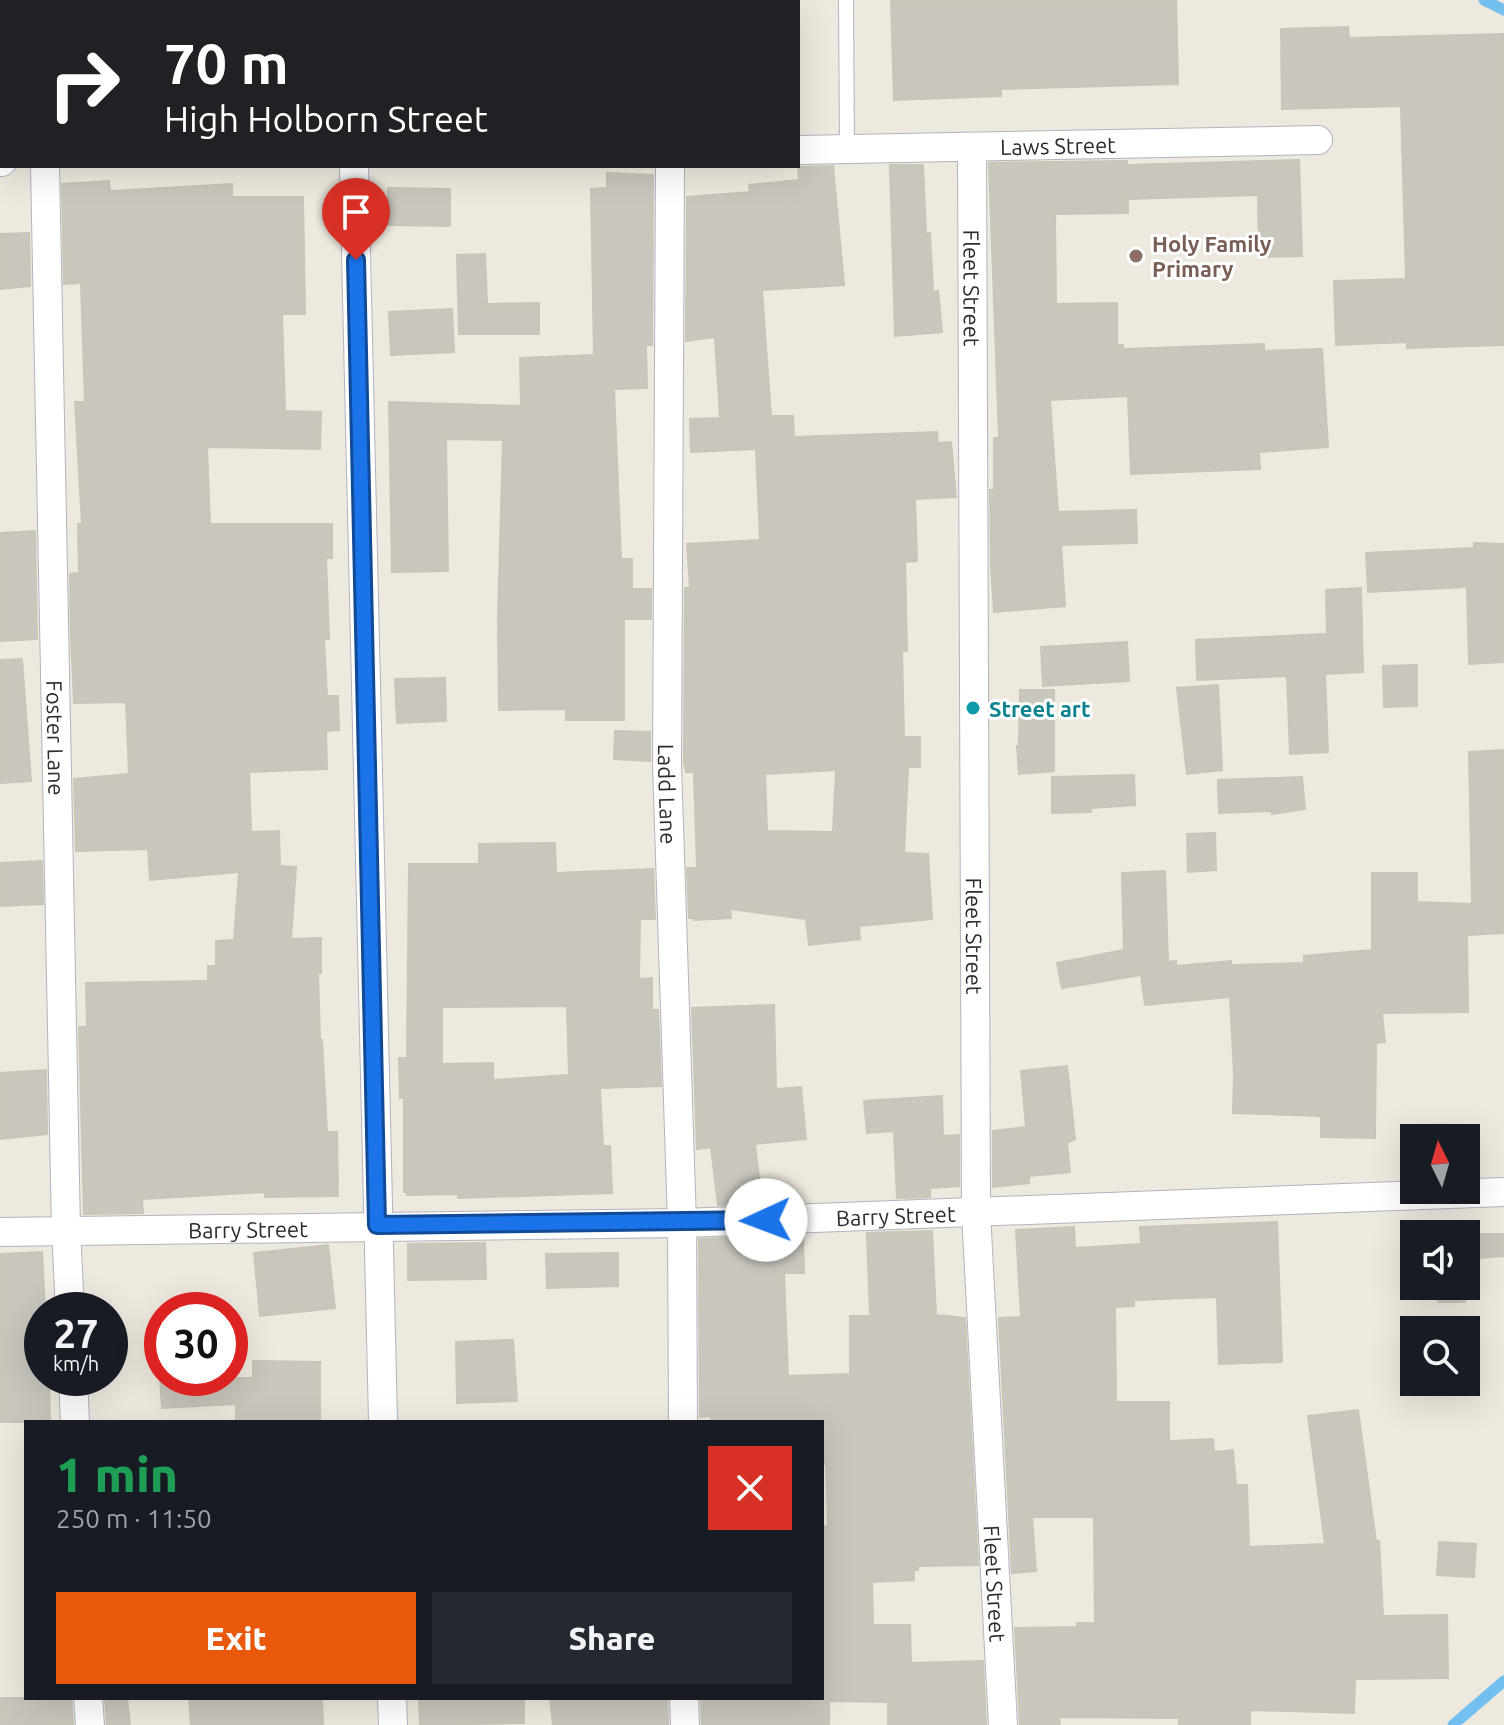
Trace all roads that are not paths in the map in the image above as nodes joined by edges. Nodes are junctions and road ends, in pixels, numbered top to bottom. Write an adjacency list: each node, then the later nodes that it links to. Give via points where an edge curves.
1 (846, 0): 4 (lane)
2 (1318, 140): 3 (street, Laws Street)
3 (972, 148): 4 (street, Laws Street); 10 (street, Fleet Street)
4 (847, 149): 5 (street, Laws Street)
5 (800, 150)
6 (45, 168): 13 (street, Foster Lane)
7 (354, 168): 12 (street)
8 (670, 168): 11 (street, Ladd Lane, via 667,765)
9 (1504, 1192): 10 (street, Barry Street)
10 (976, 1212): 11 (street, Barry Street); 26 (street, Fleet Street)
11 (682, 1223): 12 (street, Barry Street); 19 (street, Ladd Lane)
12 (377, 1225): 13 (street, Barry Street); 18 (street)
13 (66, 1230): 14 (street, Barry Street); 15 (street, Foster Lane)
14 (0, 1232)
15 (69, 1292)
16 (74, 1396): 17 (street)
17 (75, 1420)
18 (383, 1420)
19 (683, 1420)
20 (88, 1700): 23 (street)
21 (392, 1700): 24 (street)
22 (684, 1700): 25 (street)
23 (90, 1725)
24 (393, 1725)
25 (685, 1725)
26 (1003, 1725)

